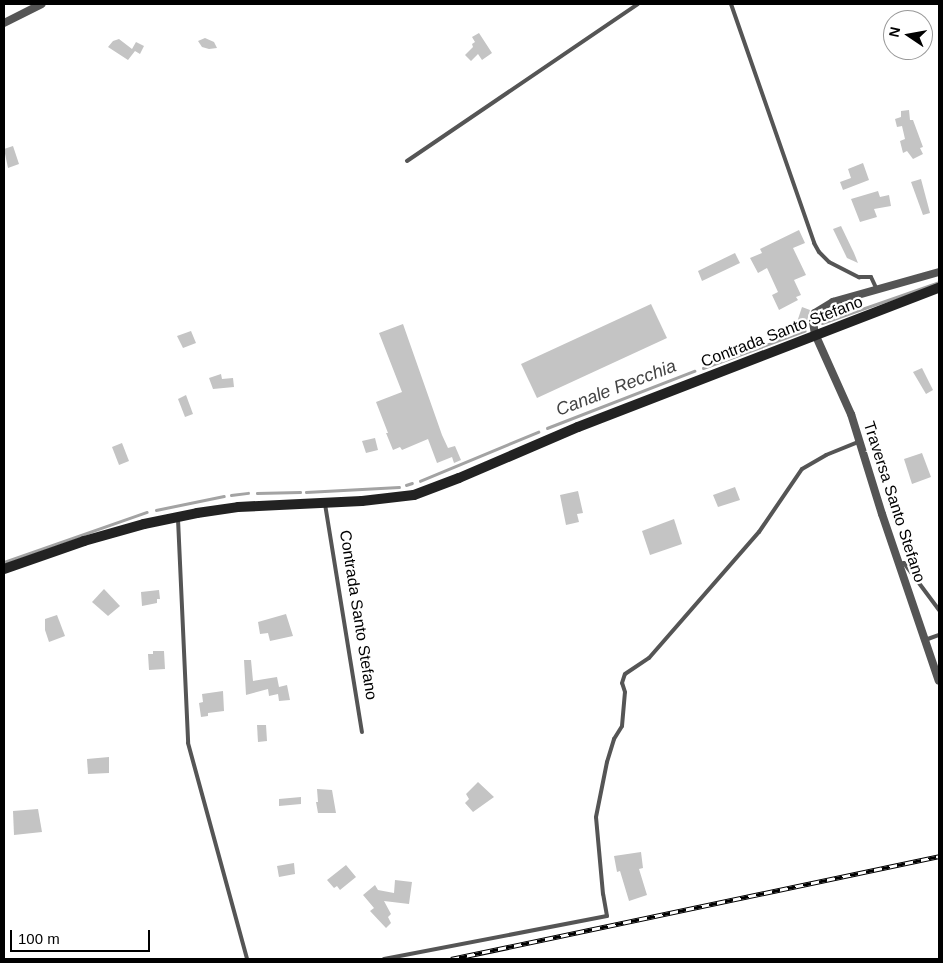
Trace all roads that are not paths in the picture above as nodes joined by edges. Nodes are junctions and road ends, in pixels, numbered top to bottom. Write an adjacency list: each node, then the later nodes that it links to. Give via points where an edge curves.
1 (42, 4): 4 (street)
2 (638, 4): 5 (lane)
3 (731, 4): 8 (lane, via 814,243 829,262 859,277 871,277)
4 (4, 23)
5 (407, 161)
6 (939, 272): 8 (street)
7 (939, 288): 9 (street, Contrada Santo Stefano)
8 (877, 290): 9 (street, via 833,302 815,313)
9 (815, 334): 10 (street, Traversa Santo Stefano); 11 (street, Contrada Santo Stefano, via 414,494)
10 (860, 441): 13 (street, Traversa Santo Stefano); 21 (lane, via 826,454 802,469 759,532 649,658 625,674 622,726 607,762 596,817 602,894 607,916)
11 (324, 502): 12 (street, Contrada Santo Stefano, via 238,507); 19 (lane, Contrada Santo Stefano)
12 (178, 517): 14 (street, Contrada Santo Stefano, via 84,542); 20 (lane, via 188,743)
13 (898, 564): 15 (lane, via 904,563); 17 (street, Traversa Santo Stefano)
14 (4, 570)
15 (939, 610)
16 (939, 635): 17 (lane)
17 (925, 640): 18 (street, Traversa Santo Stefano)
18 (939, 681)
19 (362, 732)
20 (247, 959)
21 (384, 959)

